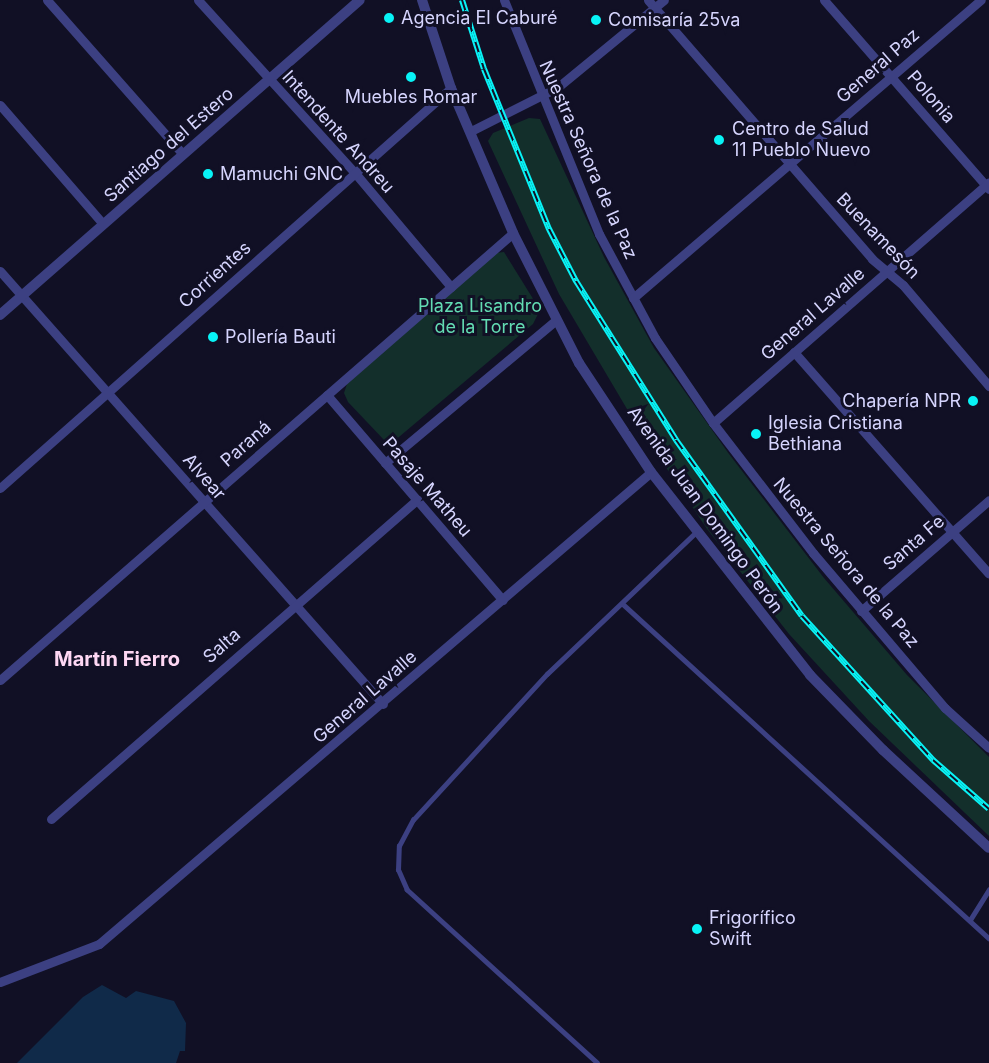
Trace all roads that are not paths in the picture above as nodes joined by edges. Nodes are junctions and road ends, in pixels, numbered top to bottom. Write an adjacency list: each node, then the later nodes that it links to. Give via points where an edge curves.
1 (47, 0): 16 (street)
2 (198, 0): 11 (street, Intendente Andreu)
3 (423, 0): 12 (street, Avenida Juan Domingo Perón)
4 (504, 0): 13 (street, Nuestra Señora de la Paz)
5 (664, 0): 9 (street)
6 (824, 0): 10 (street, Polonia)
7 (981, 0): 10 (street, General Paz)
8 (356, 2): 11 (street, Santiago del Estero)
9 (652, 4): 13 (street); 17 (street, Buenamesón)
10 (891, 77): 17 (street, General Paz); 19 (street, Polonia)
11 (268, 80): 16 (street, Santiago del Estero); 18 (street, Intendente Andreu)
12 (451, 88): 15 (street, Avenida Juan Domingo Perón); 18 (street, Corrientes)
13 (541, 98): 15 (street); 26 (street, Nuestra Señora de la Paz, via 599,234)
14 (0, 105): 20 (street)
15 (471, 131): 21 (street, Avenida Juan Domingo Perón)
16 (183, 154): 20 (street, Santiago del Estero)
17 (789, 164): 22 (street, Buenamesón, via 872,259); 26 (street, General Paz)
18 (355, 173): 24 (street, Intendente Andreu); 31 (street, Corrientes)
19 (988, 185): 22 (street, General Lavalle)
20 (103, 224): 25 (street, Santiago del Estero)
21 (513, 233): 24 (street, Paraná); 28 (street, Avenida Juan Domingo Perón)
22 (888, 270): 29 (street, General Lavalle); 30 (street, Buenamesón)
23 (0, 271): 25 (street, Alvear)
24 (451, 287): 32 (street, Paraná)
25 (22, 296): 27 (street, Santiago del Estero); 31 (street, Alvear)
26 (633, 298): 33 (street, Nuestra Señora de la Paz, via 655,338)
27 (0, 315)
28 (556, 320): 34 (street); 35 (street, Avenida Juan Domingo Perón, via 579,363)
29 (794, 352): 33 (street, General Lavalle); 41 (street)
30 (989, 386)
31 (108, 392): 36 (street, Corrientes); 39 (street, Alvear)
32 (327, 395): 34 (street, Pasaje Matheu); 39 (street, Paraná)
33 (713, 423): 46 (street, Nuestra Señora de la Paz)
34 (385, 463): 37 (street, Pasaje Matheu)
35 (651, 472): 40 (street, Avenida Juan Domingo Perón); 43 (street, General Lavalle)
36 (0, 488)
37 (417, 500): 43 (street, Pasaje Matheu); 44 (street, Salta)
38 (989, 500): 41 (street, Santa Fe)
39 (204, 502): 44 (street, Alvear); 47 (street, Paraná)
40 (699, 529): 45 (lane); 51 (street, Avenida Juan Domingo Perón, via 753,605 810,675 883,750)
41 (951, 533): 42 (street); 46 (street, Santa Fe)
42 (989, 574)
43 (503, 600): 48 (street, General Lavalle)
44 (295, 605): 48 (street, Alvear); 50 (street, Salta)
45 (624, 605): 53 (lane); 56 (lane, via 547,674 413,820 399,846 398,870 407,890)
46 (861, 611): 49 (street, Nuestra Señora de la Paz, via 945,708)
47 (0, 680)
48 (383, 704): 55 (street, General Lavalle, via 99,944)
49 (989, 748)
50 (51, 819)
51 (989, 848)
52 (989, 889): 53 (lane)
53 (970, 920): 54 (lane)
54 (989, 938)
55 (0, 982)
56 (597, 1063)

